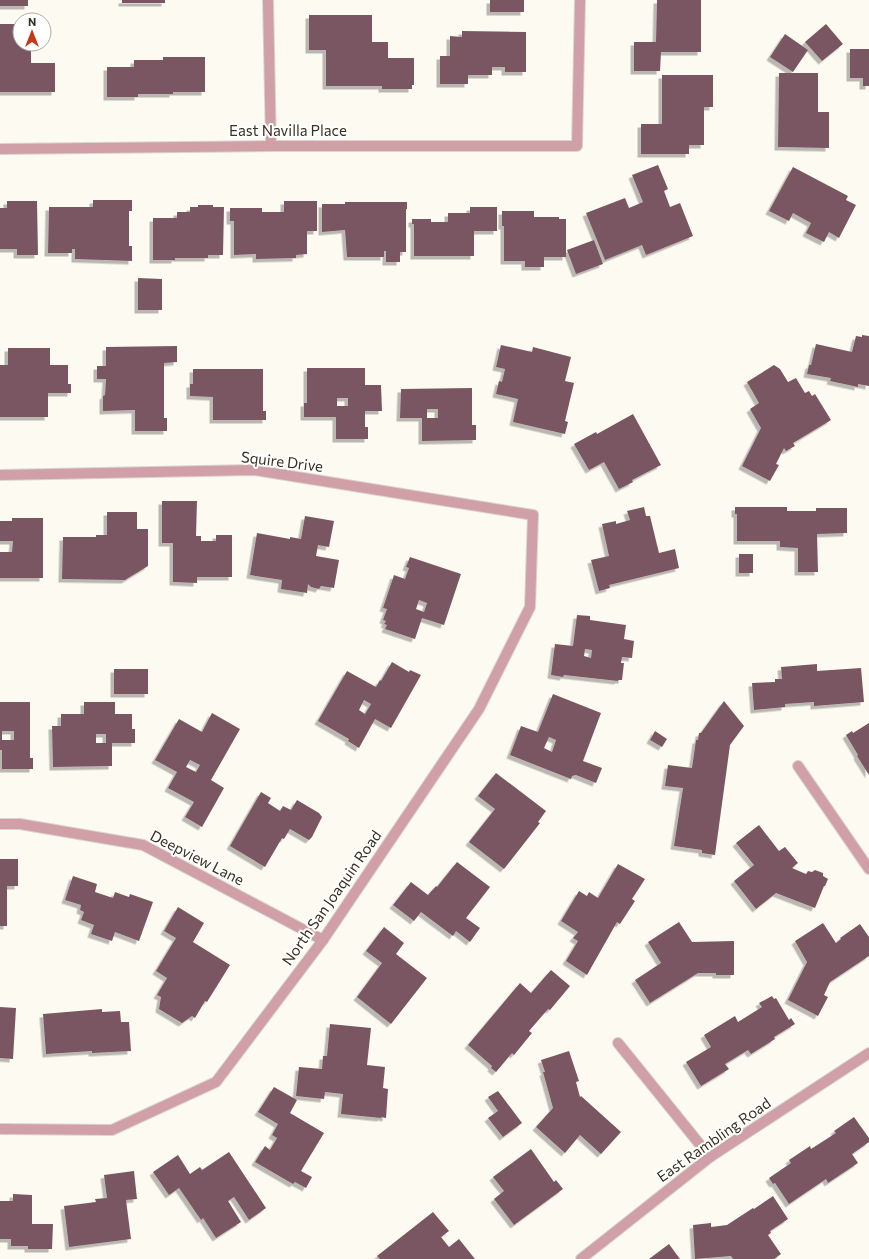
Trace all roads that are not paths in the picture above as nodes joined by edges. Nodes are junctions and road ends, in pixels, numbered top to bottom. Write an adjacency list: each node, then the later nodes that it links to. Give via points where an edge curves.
1 (268, 0): 3 (street)
2 (580, 0): 3 (street, East Navilla Place, via 577,146)
3 (270, 146): 4 (street, East Navilla Place)
4 (0, 149)
5 (0, 475): 6 (street, Squire Drive, via 254,470)
6 (533, 515): 10 (street, North San Joaquin Road, via 530,607 479,709)
7 (798, 766): 9 (street)
8 (0, 824): 10 (street, Deepview Lane, via 20,824 143,845)
9 (869, 868)
10 (323, 940): 13 (street, North San Joaquin Road, via 216,1082 112,1130)
11 (618, 1043): 14 (street)
12 (869, 1053): 14 (street, East Rambling Road)
13 (0, 1130)
14 (710, 1157): 15 (street, East Rambling Road)
15 (581, 1259)

